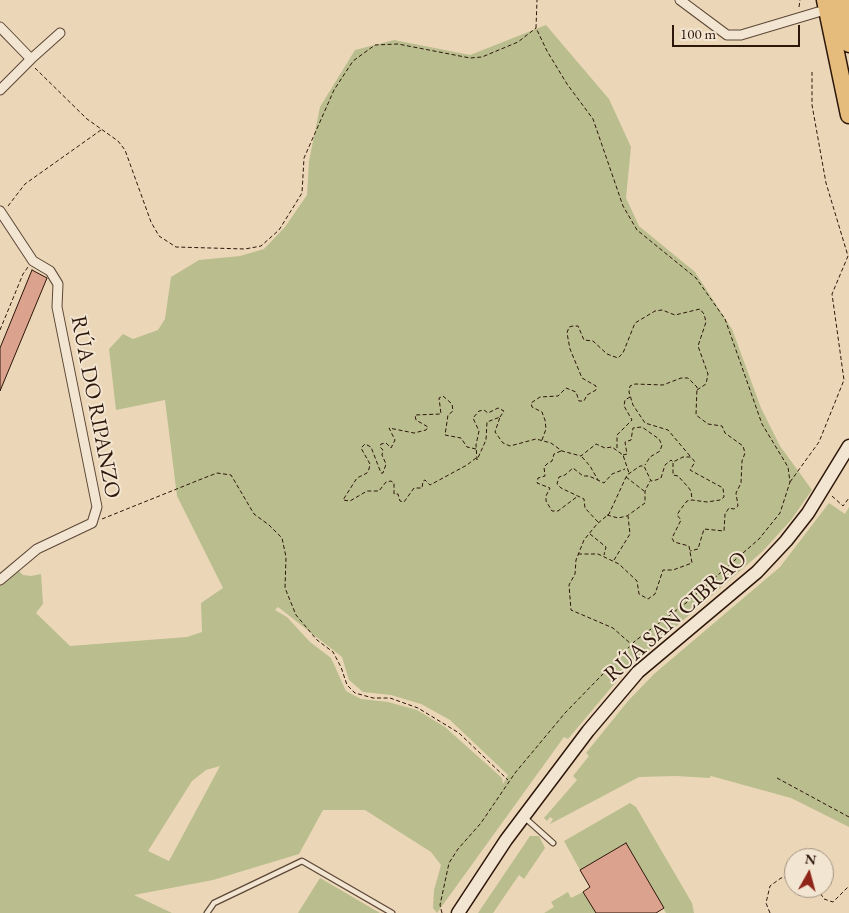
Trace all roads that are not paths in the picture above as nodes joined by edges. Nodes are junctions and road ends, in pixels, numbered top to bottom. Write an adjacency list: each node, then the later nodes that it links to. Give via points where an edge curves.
1 (680, 0): 3 (street, via 727,35 741,34)
2 (841, 0): 6 (highway)
3 (822, 6): 9 (highway)
4 (0, 27): 7 (street)
5 (60, 33): 7 (street)
6 (849, 44)
7 (30, 60): 8 (street)
8 (0, 90)
9 (849, 115)
10 (1, 212): 12 (street, RÚA DO RIPANZO, via 33,261 50,271 58,284 57,307 97,507 92,523 37,549)
11 (849, 446): 13 (street, RÚA SAN CIBRAO, via 786,541 757,572 638,672 588,731)
12 (0, 580)
13 (523, 817): 14 (lane); 17 (street, RÚA SAN CIBRAO)
14 (553, 842)
15 (207, 913): 16 (lane, via 214,903 302,861)
16 (392, 913)
17 (458, 913)

